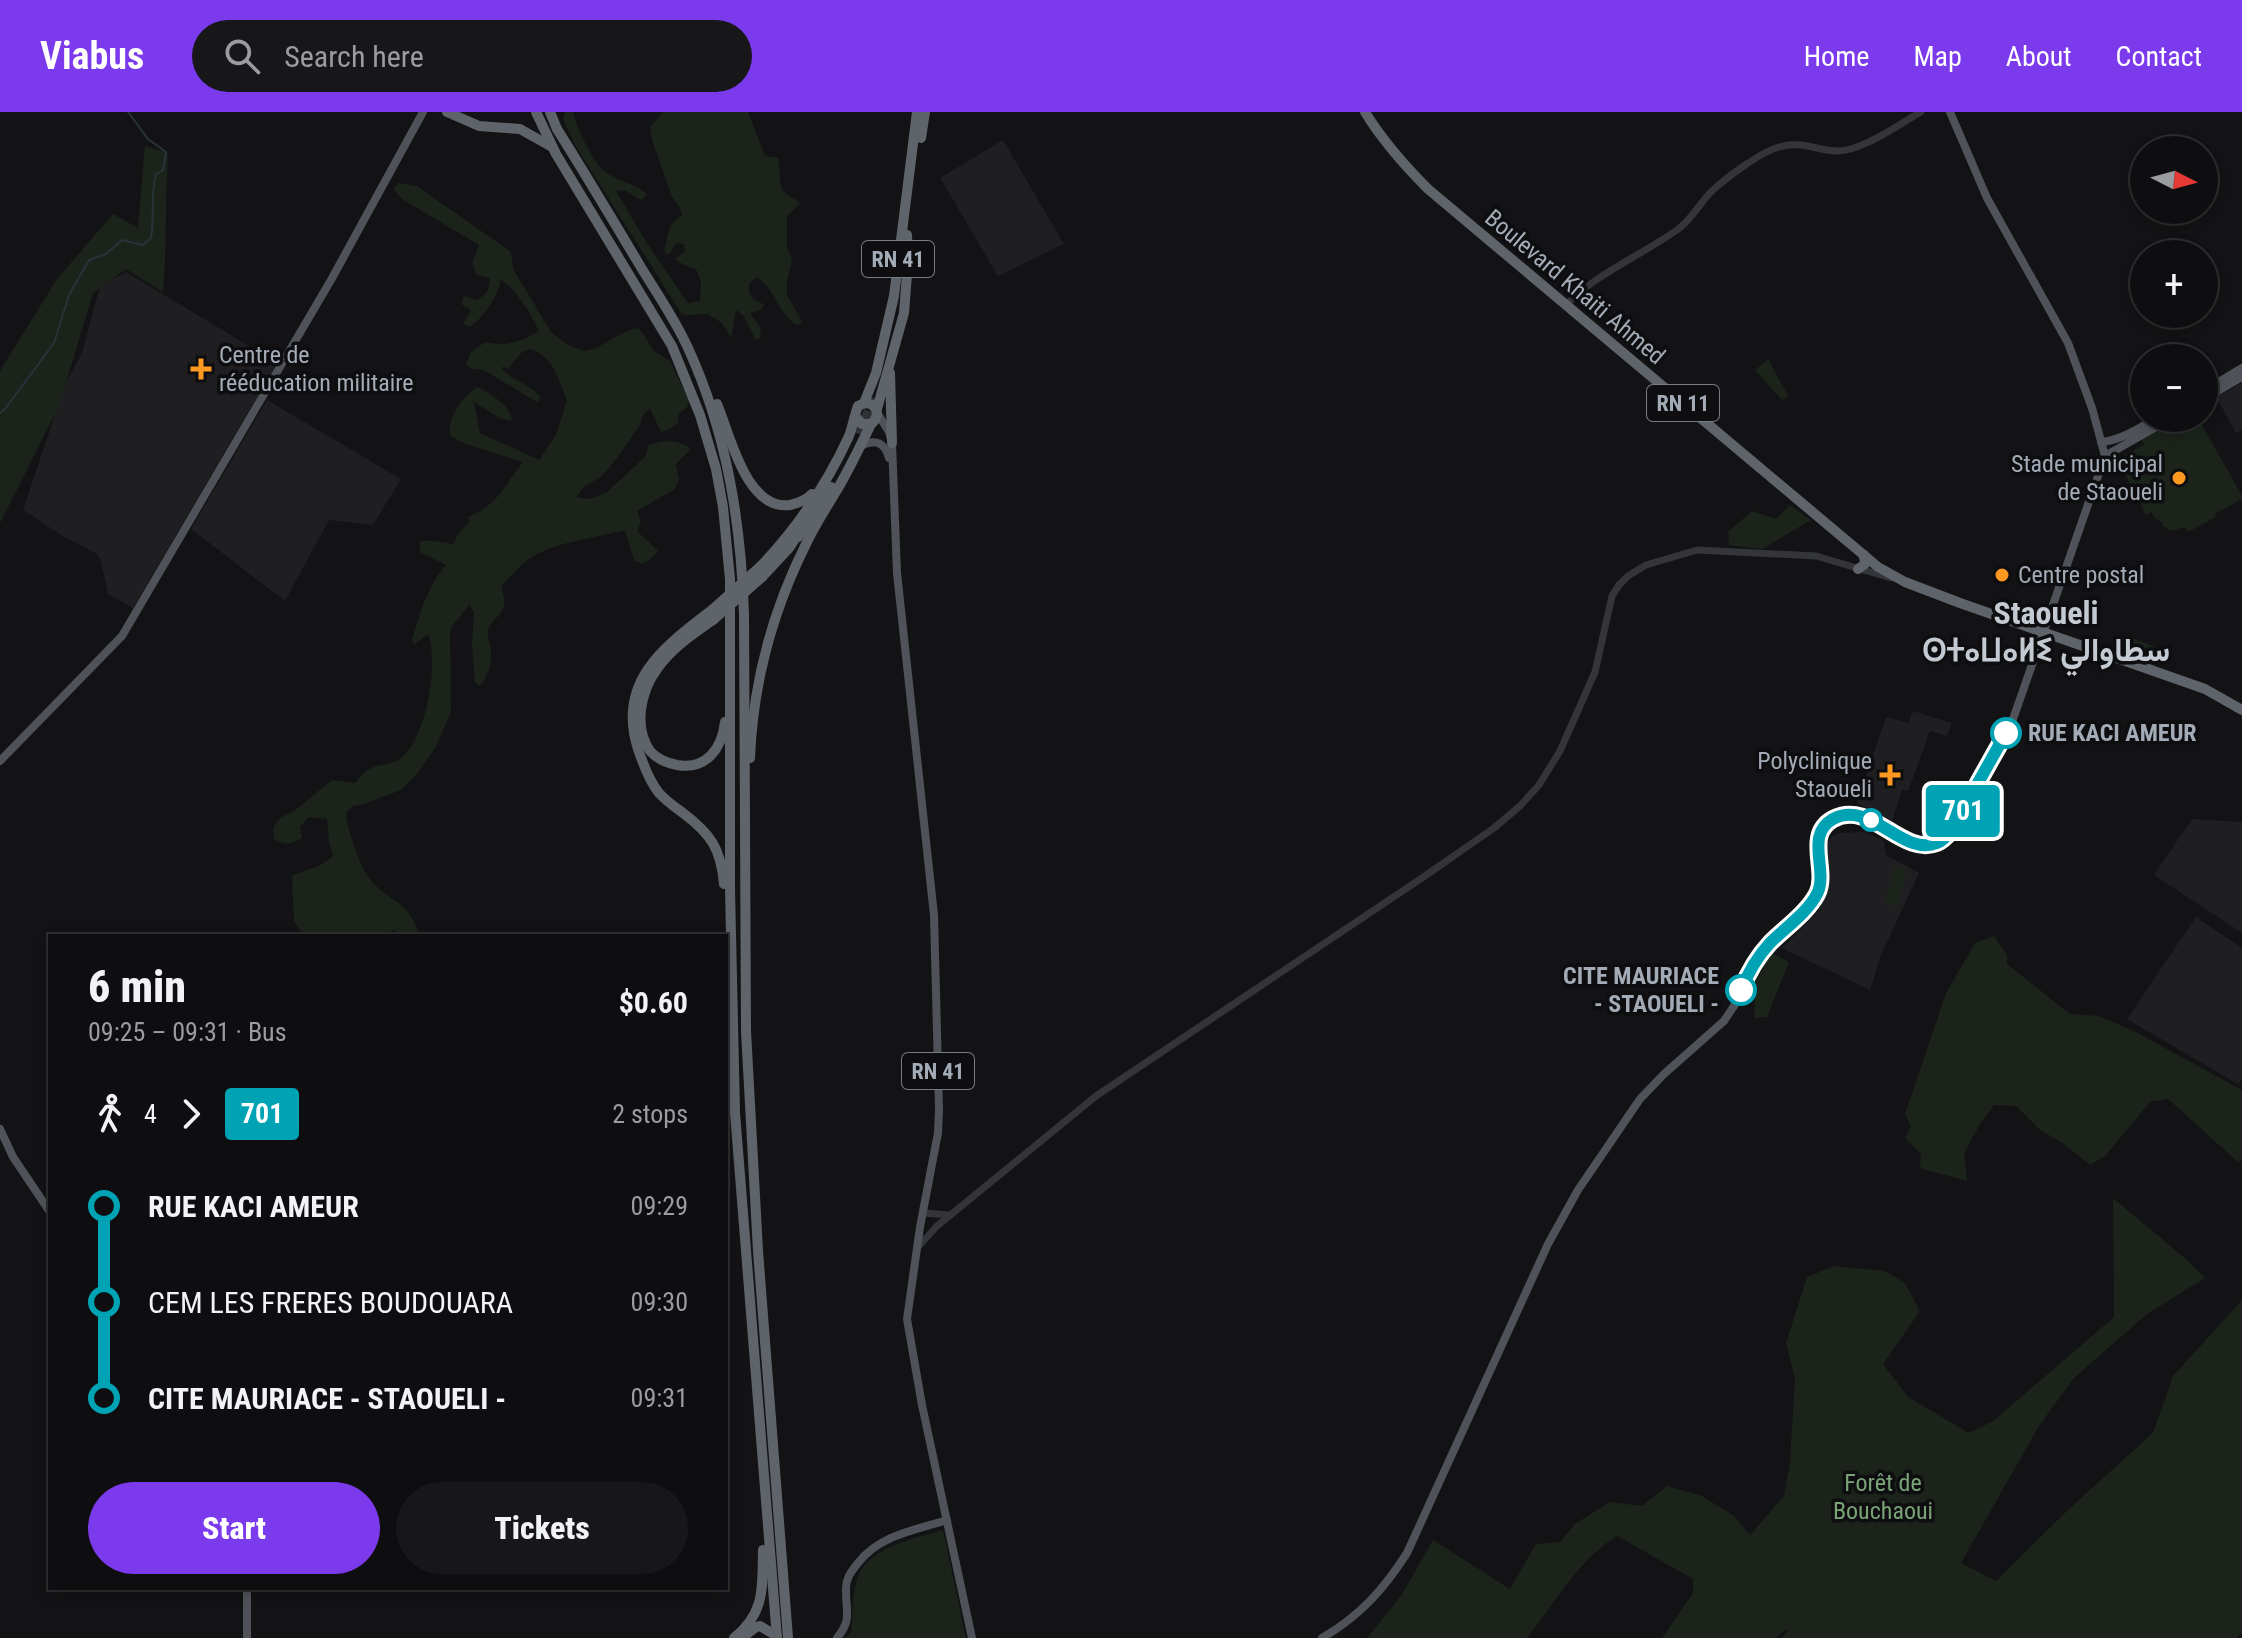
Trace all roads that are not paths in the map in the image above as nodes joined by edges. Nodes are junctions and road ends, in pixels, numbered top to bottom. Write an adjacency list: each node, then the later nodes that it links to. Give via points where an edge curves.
1 (423, 112): 40 (main road, via 122,636)
2 (447, 112): 10 (highway, via 479,126)
3 (550, 112): 14 (highway)
4 (917, 112): 20 (highway, RN 41, via 894,296)
5 (925, 112): 12 (highway, RN 41)
6 (1365, 112): 13 (highway, Boulevard Khaiti Ahmed / RN 11, via 1420,181)
7 (1921, 112): 13 (street, via 1851,149 1831,151 1796,143 1763,153 1713,190 1679,229 1585,287)
8 (1950, 112): 23 (main road, via 1987,198 2068,343)
9 (537, 114): 10 (highway, via 538,125); 11 (highway)
10 (525, 132): 11 (highway)
11 (552, 147): 37 (highway, via 672,346 700,415 723,507)
12 (907, 235): 15 (highway, RN 41, via 906,303); 20 (highway, via 898,308)
13 (1566, 305): 31 (highway, Boulevard Khaiti Ahmed / RN 11)
14 (688, 347): 27 (highway, via 746,477 760,496 775,504 793,504 808,498); 41 (highway, via 719,432 742,551)
15 (890, 366): 20 (highway, RN 41); 24 (highway, RN 41)
16 (2242, 368): 18 (main road)
17 (2242, 377): 19 (main road)
18 (2218, 383)
19 (2218, 391)
20 (869, 420): 24 (main road, via 889,432); 26 (main road, via 886,434); 26 (main road, via 874,442 886,449); 27 (highway, via 859,422 855,416); 28 (highway); 30 (highway, via 855,432); 35 (highway)
21 (2132, 432): 23 (main road)
22 (2147, 432): 25 (main road)
23 (2101, 442): 25 (main road)
24 (892, 443): 29 (main road)
25 (2105, 456): 38 (main road)
26 (890, 462): 29 (main road)
27 (826, 477): 33 (highway)
28 (830, 489): 30 (highway); 35 (highway)
29 (893, 497): 45 (main road, RN 41, via 934,915 938,1133)
30 (789, 548): 33 (highway)
31 (1864, 555): 32 (highway, via 1865,564); 34 (highway, Boulevard Khaiti Ahmed / RN 11)
32 (1858, 569): 34 (street); 46 (street, via 1816,556 1697,550 1628,576 1612,596 1595,672 1560,751 1520,806 1096,1096)
33 (762, 572): 36 (highway, bridge)
34 (1905, 582): 38 (highway, Boulevard Khaiti Ahmed / RN 11)
35 (787, 585): 41 (highway, via 765,654 752,726)
36 (713, 615): 37 (highway, via 655,671 643,699 644,738 650,751 667,763 696,765 720,745); 42 (highway, via 674,639 646,672 633,702 632,721 636,743 660,794 715,844 723,870)
37 (731, 628): 42 (highway)
38 (2043, 633): 39 (highway, Boulevard Khaiti Ahmed / RN 11, via 2205,689); 57 (main road, via 2012,722 1941,842 1908,841 1862,817 1844,815 1829,822 1819,837 1821,880 1816,896 1754,964 1724,1021 1640,1099 1578,1190 1548,1244 1407,1553 1378,1594)
39 (2242, 710)
40 (0, 761)
41 (747, 944): 51 (highway, via 746,1031)
42 (732, 973): 48 (highway, via 735,1113)
43 (0, 1129): 44 (main road)
44 (48, 1209)
45 (923, 1213): 46 (street); 47 (main road, RN 41)
46 (950, 1215): 47 (street)
47 (917, 1249): 49 (main road, RN 41, via 907,1319)
48 (766, 1520): 51 (highway); 53 (highway, via 759,1605)
49 (947, 1520): 55 (main road, via 867,1551 848,1577 848,1618); 56 (main road, RN 41)
50 (247, 1590): 52 (main road)
51 (780, 1637): 54 (highway, via 760,1626)
52 (247, 1638)
53 (734, 1638)
54 (741, 1638)
55 (837, 1638)
56 (972, 1638)
57 (1322, 1638)

